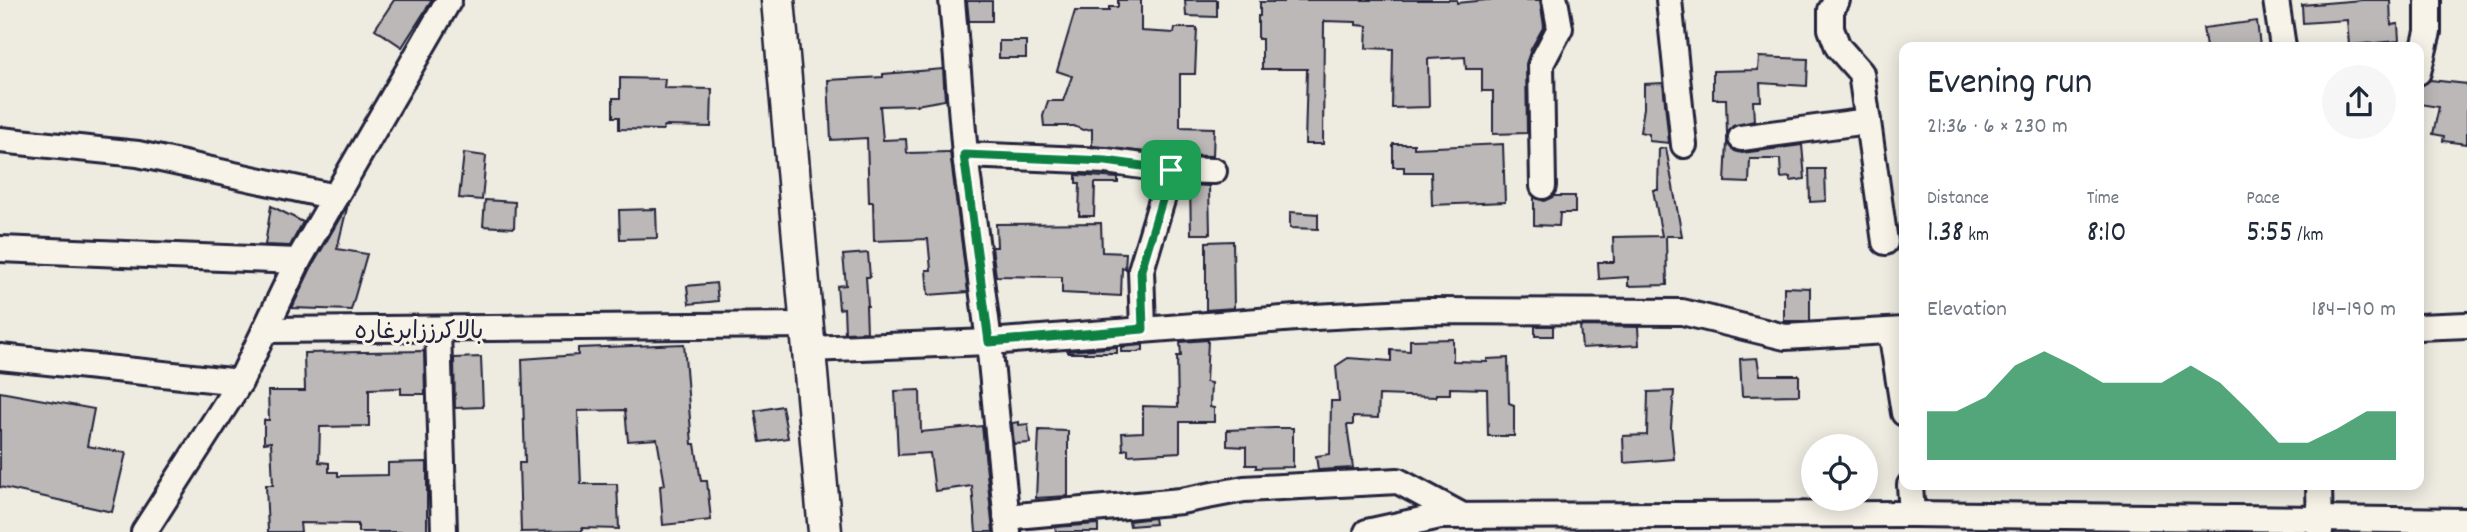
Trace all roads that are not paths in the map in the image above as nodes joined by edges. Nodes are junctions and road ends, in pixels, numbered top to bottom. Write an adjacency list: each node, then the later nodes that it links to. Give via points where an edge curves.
1 (449, 0): 19 (street)
2 (778, 0): 29 (main road)
3 (951, 0): 15 (street)
4 (1555, 0): 18 (street, via 1560,28 1541,65)
5 (1670, 0): 14 (street)
6 (1837, 0): 11 (street, via 1831,10 1832,29 1838,47 1861,73)
7 (2276, 0): 9 (street)
8 (2428, 0): 10 (street)
9 (2282, 42)
10 (2424, 48)
11 (1868, 121): 12 (street); 20 (street)
12 (1741, 138)
13 (0, 140): 19 (street, via 138,154)
14 (1684, 145)
15 (964, 155): 16 (street, via 1106,161); 30 (street)
16 (1171, 170): 17 (street); 25 (street, via 1141,270)
17 (1214, 171)
18 (1543, 186)
19 (335, 197): 22 (street)
20 (1885, 242)
21 (0, 249): 22 (street)
22 (298, 261): 26 (street)
23 (2467, 325): 24 (street)
24 (2424, 327)
25 (1143, 329): 28 (street, بالاکرززابرغاره, via 1428,311 1549,310 1682,312 1785,337); 30 (street, بالاکرززابرغاره)
26 (265, 330): 27 (street, بالاکرززابرغاره); 33 (street)
27 (438, 330): 29 (street, بالاکرززابرغاره); 42 (street)
28 (1897, 330): 31 (street)
29 (809, 337): 30 (street, بالاکرززابرغاره); 43 (main road)
30 (989, 342): 39 (street)
31 (1899, 354)
32 (0, 357): 33 (street)
33 (240, 382): 41 (street)
34 (1910, 490): 36 (street)
35 (2319, 490): 40 (street)
36 (1912, 514): 37 (street); 40 (street)
37 (1462, 516): 39 (street, via 1398,481 1244,489); 44 (street, via 1440,516)
38 (2467, 521): 40 (street)
39 (1007, 525)
40 (2320, 525)
41 (144, 532)
42 (444, 532)
43 (825, 532)
44 (1367, 532)

